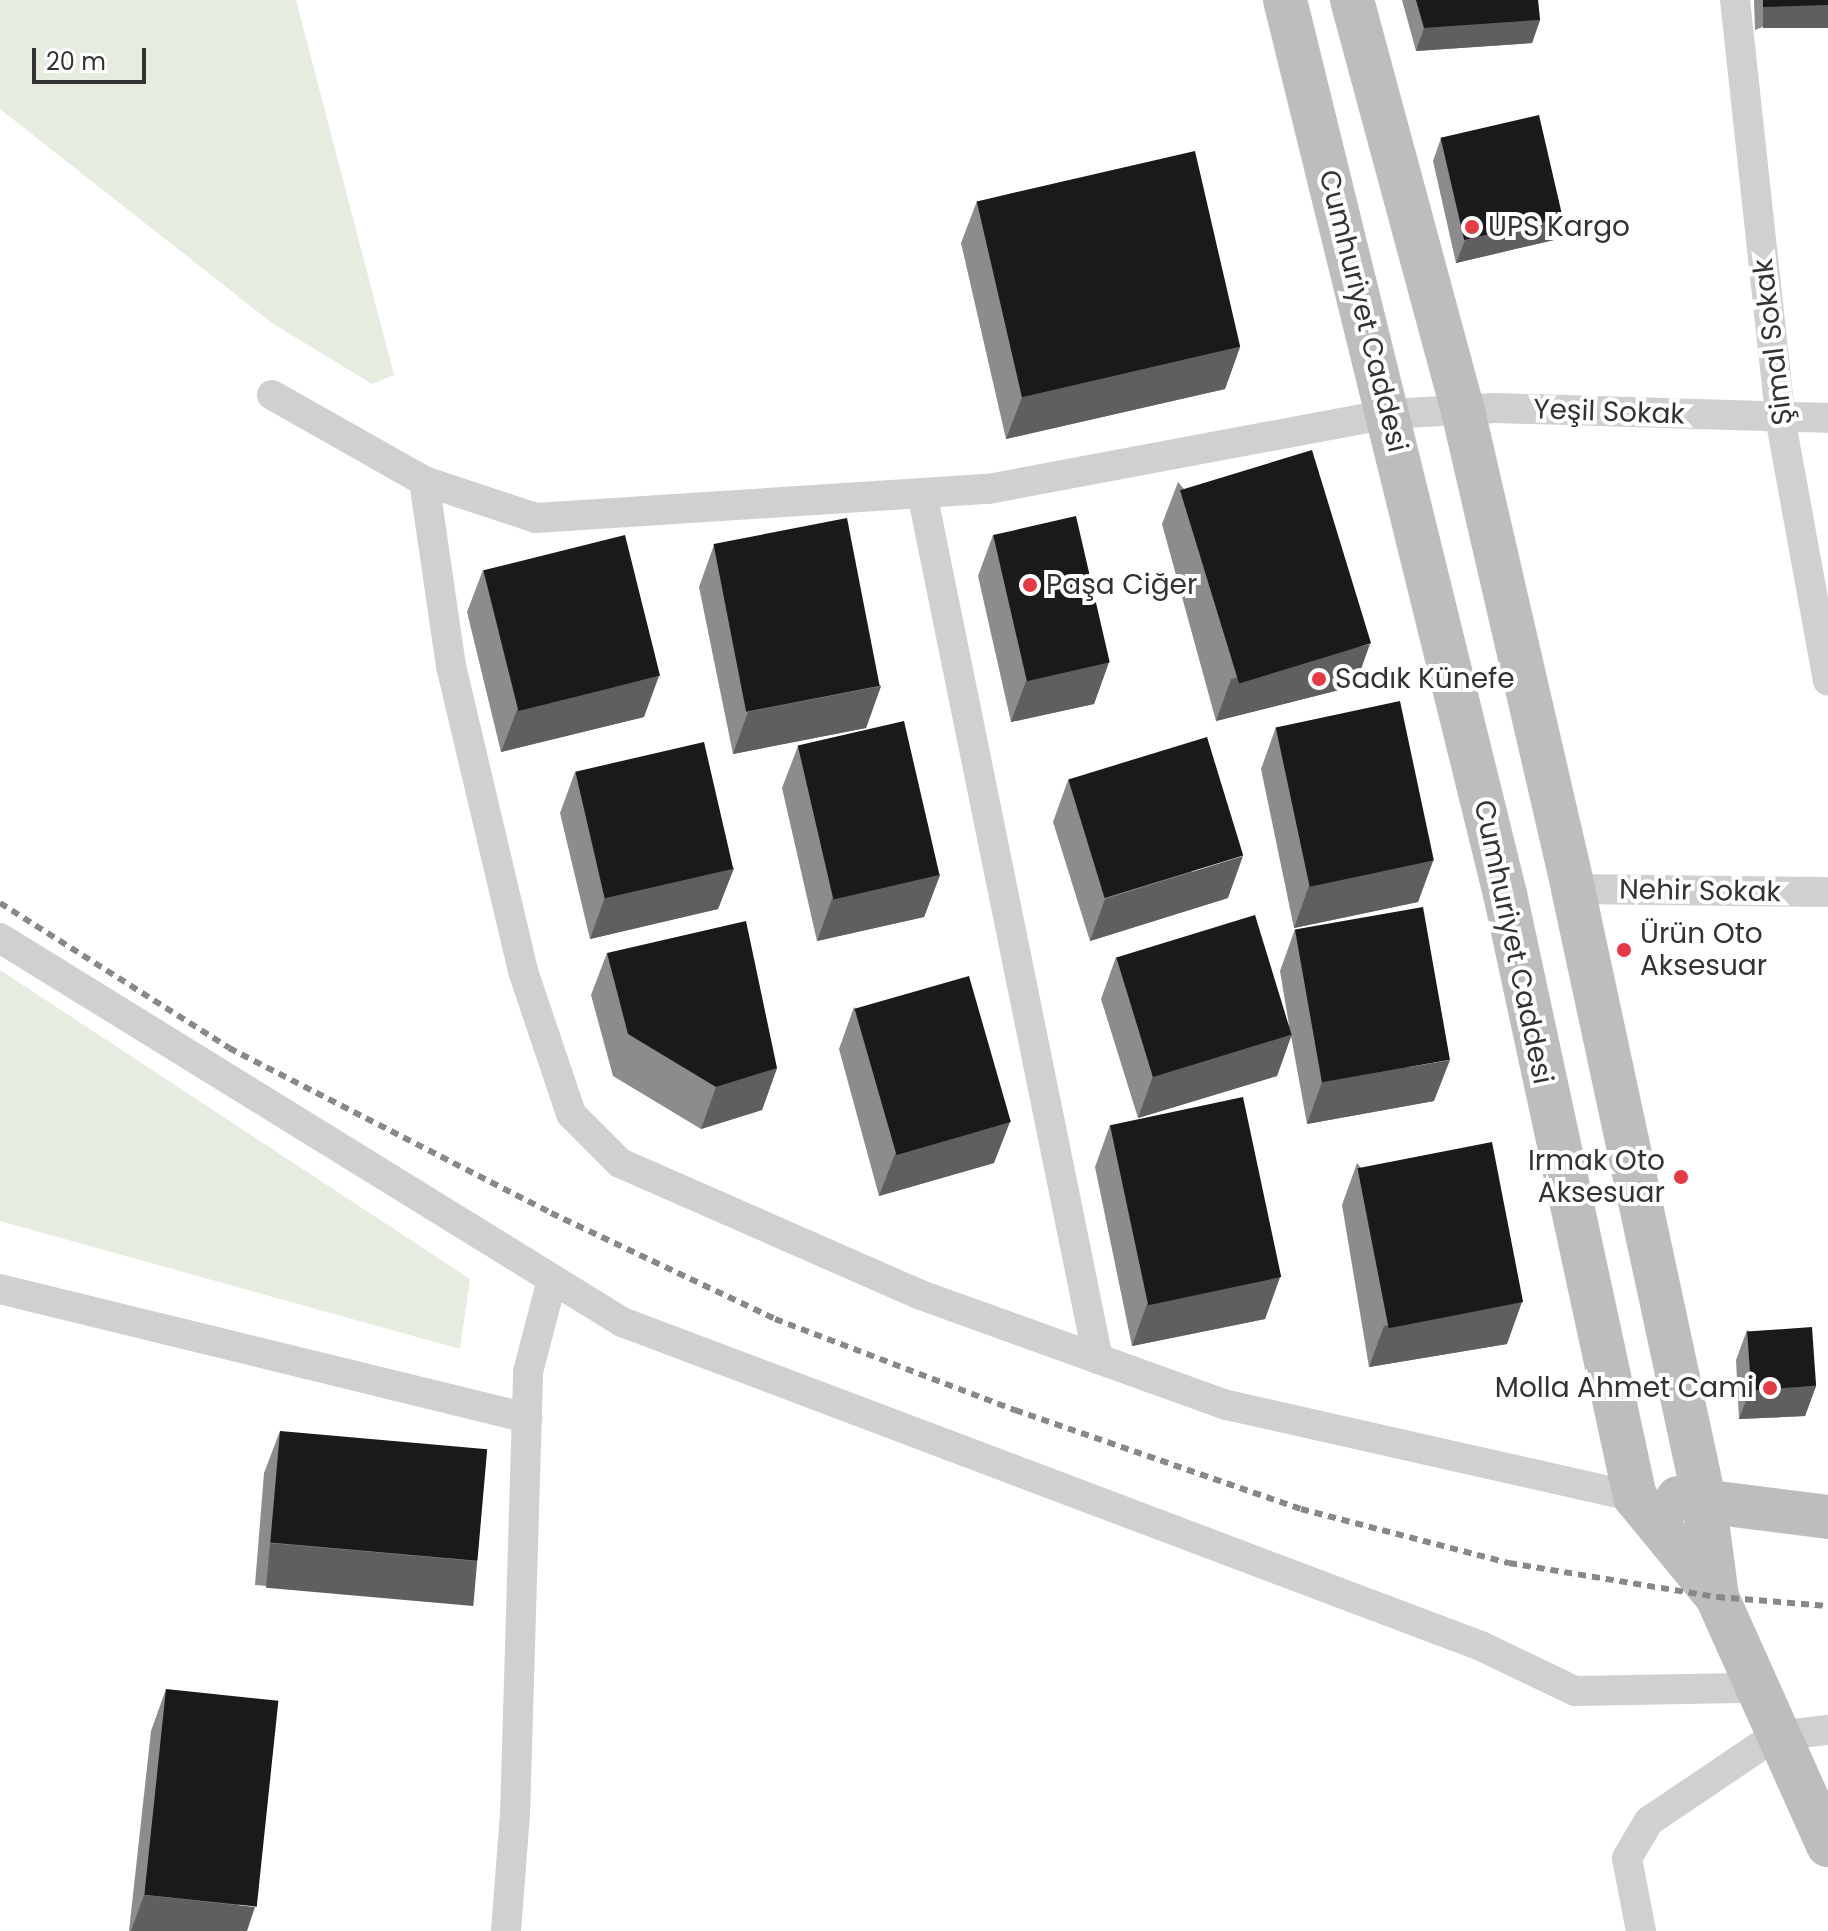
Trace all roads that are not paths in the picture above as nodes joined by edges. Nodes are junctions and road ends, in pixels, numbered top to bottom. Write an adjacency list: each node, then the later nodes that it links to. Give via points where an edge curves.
1 (1285, 0): 6 (main road, Cumhuriyet Caddesi)
2 (1352, 0): 5 (main road)
3 (1735, 0): 7 (street, Şimal Sokak)
4 (272, 395): 9 (street, Yeşil Sokak)
5 (1463, 411): 6 (street, Yeşil Sokak); 7 (street, Yeşil Sokak); 12 (main road)
6 (1390, 414): 10 (street, Yeşil Sokak, via 988,489); 19 (main road, Cumhuriyet Caddesi, via 1505,894)
7 (1780, 417): 8 (street, Yeşil Sokak); 11 (street, Şimal Sokak)
8 (1828, 418)
9 (424, 481): 10 (street, Yeşil Sokak, via 536,518); 17 (street, via 451,666 523,971 571,1114 620,1163 918,1294)
10 (922, 493): 17 (street)
11 (1828, 681)
12 (1573, 889): 13 (street, Nehir Sokak); 20 (main road)
13 (1828, 892)
14 (0, 938): 15 (street)
15 (552, 1280): 18 (street, via 528,1372); 23 (street, via 622,1322 1481,1646 1575,1691)
16 (0, 1289): 18 (street)
17 (1098, 1359): 19 (street, via 1227,1405)
18 (527, 1418): 27 (street, via 515,1815)
19 (1635, 1497): 20 (main road); 22 (main road, Cumhuriyet Caddesi)
20 (1704, 1499): 21 (main road); 22 (main road)
21 (1828, 1517)
22 (1717, 1597): 23 (main road, Cumhuriyet Caddesi)
23 (1755, 1688): 25 (main road, Cumhuriyet Caddesi)
24 (1828, 1730): 25 (street)
25 (1775, 1736): 26 (main road, Cumhuriyet Caddesi); 28 (street, via 1649,1821 1627,1858)
26 (1828, 1845)
27 (506, 1931)
28 (1641, 1931)

